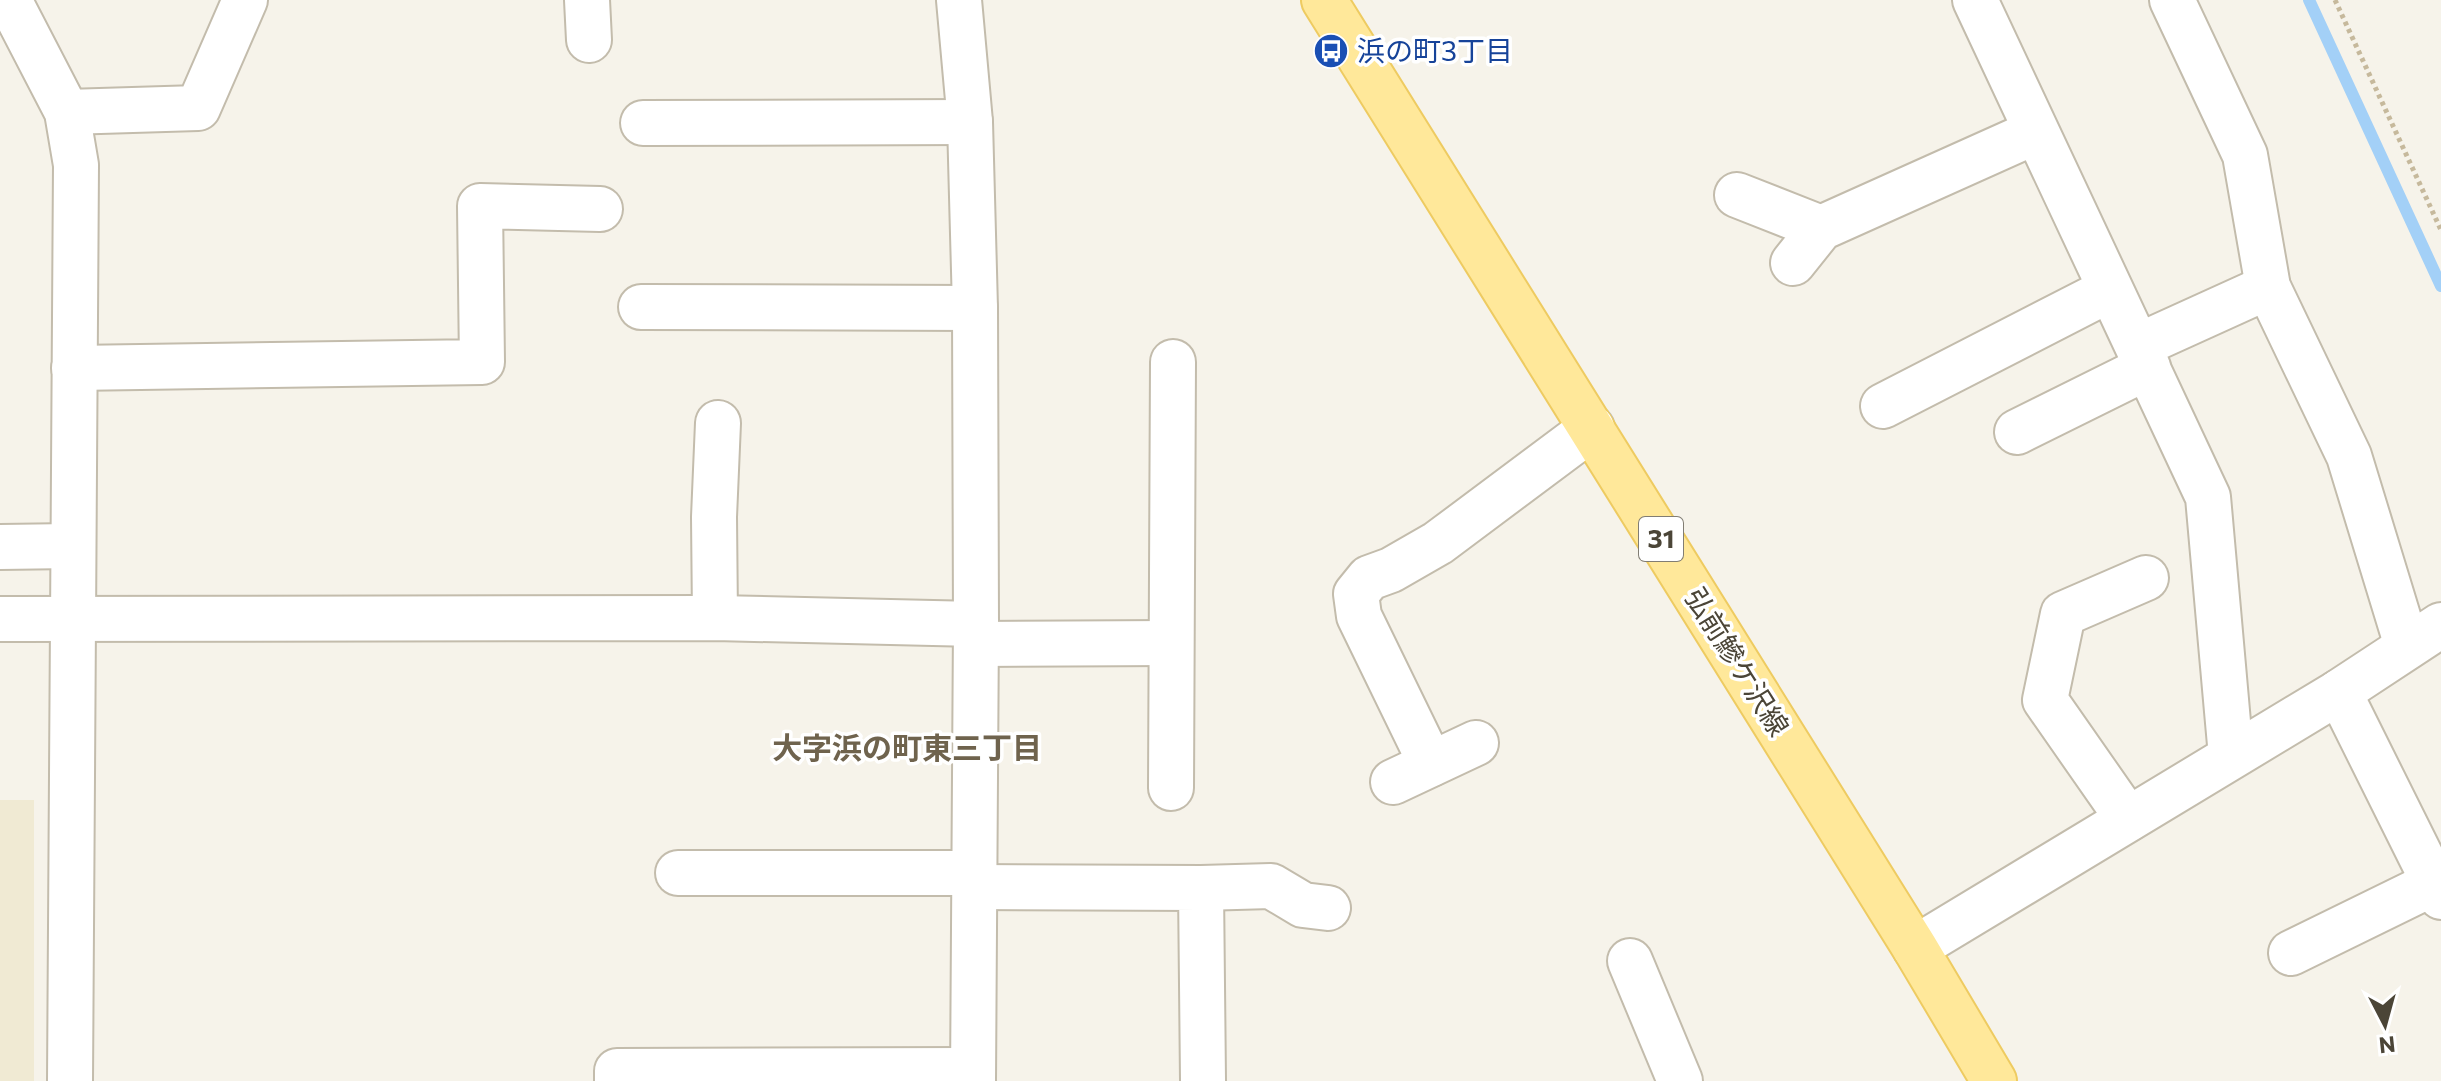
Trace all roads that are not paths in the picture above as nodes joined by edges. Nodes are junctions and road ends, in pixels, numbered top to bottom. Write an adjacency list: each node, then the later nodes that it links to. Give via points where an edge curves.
1 (9, 0): 7 (street)
2 (245, 0): 7 (street, via 198,108)
3 (959, 0): 8 (street)
4 (1324, 0): 24 (main road, 弘前鰺ケ沢線 / 31)
5 (1975, 0): 10 (street)
6 (2172, 0): 15 (street, via 2245,155)
7 (67, 112): 21 (street, via 76,165)
8 (970, 122): 9 (street); 18 (street)
9 (643, 123)
10 (2035, 132): 13 (street); 16 (street)
11 (1737, 195): 13 (street)
12 (600, 209): 21 (street, via 480,206 482,362)
13 (1821, 228): 14 (street)
14 (1793, 263)
15 (2268, 287): 19 (street); 33 (street, via 2349,456)
16 (2109, 290): 19 (street); 22 (street)
17 (641, 307): 18 (street)
18 (975, 308): 32 (street)
19 (2143, 356): 25 (street); 37 (street, via 2208,497)
20 (1173, 362): 34 (street)
21 (74, 368): 26 (street)
22 (1883, 406)
23 (718, 423): 29 (street)
24 (1592, 428): 38 (street, via 1438,543 1369,578 1356,594 1359,616); 47 (main road, 弘前鰺ケ沢線 / 31)
25 (2017, 432)
26 (72, 546): 27 (street); 31 (street)
27 (0, 547)
28 (2146, 578): 41 (street, via 2063,614 2045,700)
29 (715, 618): 31 (street); 32 (street)
30 (0, 619): 31 (street)
31 (72, 620): 51 (street)
32 (976, 634): 34 (street); 43 (street)
33 (2424, 635): 35 (street)
34 (1171, 643): 40 (street)
35 (2339, 692): 37 (street); 45 (street)
36 (1476, 743): 38 (street)
37 (2231, 756): 41 (street)
38 (1431, 764): 39 (street)
39 (1393, 782)
40 (1171, 788)
41 (2128, 819): 47 (street)
42 (678, 873): 43 (street)
43 (974, 880): 44 (street); 50 (street)
44 (1201, 888): 46 (street, via 1271,886 1303,905); 53 (street)
45 (2438, 890): 48 (street)
46 (1328, 908)
47 (1915, 948): 55 (main road, 弘前鰺ケ沢線 / 31)
48 (2291, 953)
49 (1630, 961): 54 (street)
50 (973, 1076): 52 (street, via 617,1071)
51 (70, 1081)
52 (617, 1081)
53 (1203, 1081)
54 (1680, 1081)
55 (1994, 1081)

